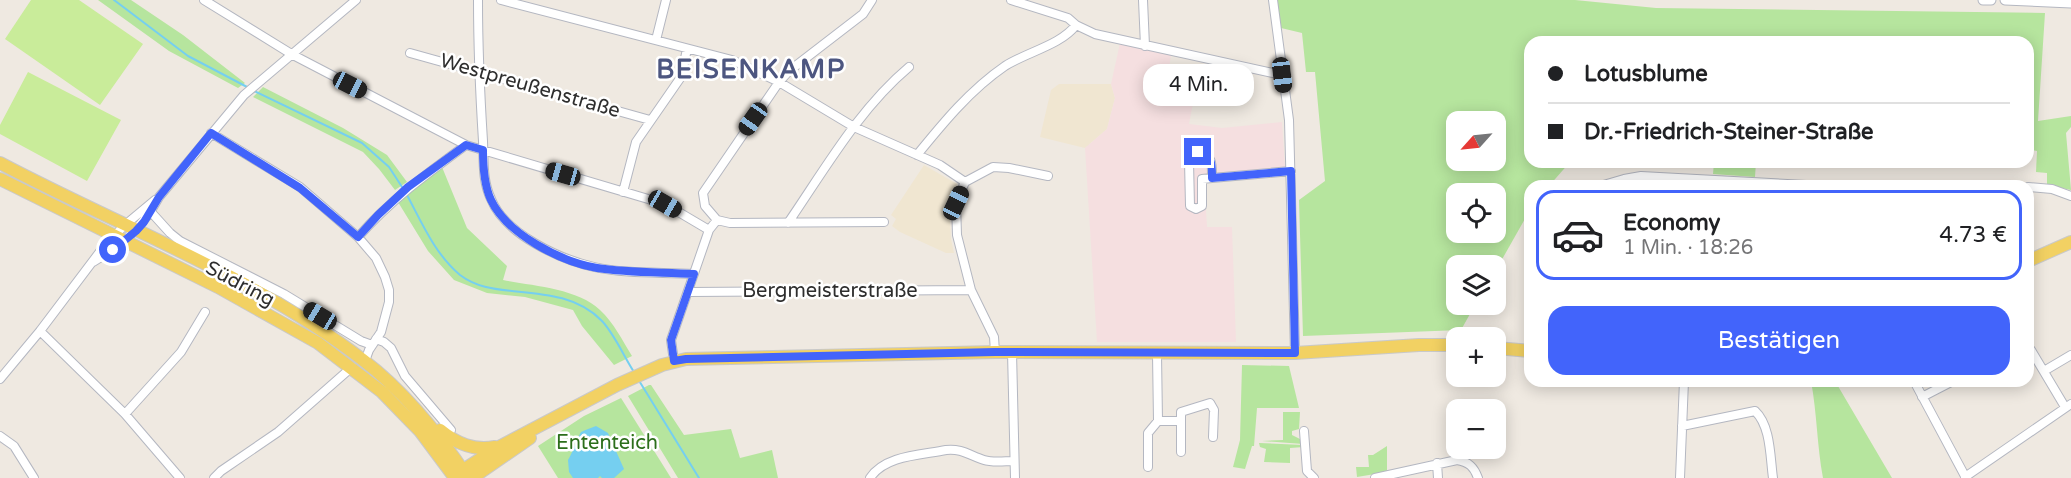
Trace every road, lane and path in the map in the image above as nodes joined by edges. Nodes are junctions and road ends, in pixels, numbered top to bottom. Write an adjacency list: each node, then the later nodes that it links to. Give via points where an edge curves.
1 (356, 0): 19 (street)
2 (478, 0): 21 (street)
3 (501, 0): 15 (street)
4 (666, 0): 15 (street)
5 (872, 0): 23 (street, via 863,14)
6 (1011, 0): 14 (street, via 1068,18)
7 (1143, 0): 16 (street)
8 (1272, 0): 22 (street)
9 (1983, 0): 10 (street)
10 (1991, 0)
11 (2005, 0): 13 (street)
12 (208, 1): 19 (street)
13 (2071, 3)
14 (1076, 25): 16 (street, via 1095,34); 29 (street, via 1064,38 1005,66 946,119)
15 (656, 40): 17 (street)
16 (1145, 46): 22 (street)
17 (687, 49): 23 (street, via 732,60); 24 (street, via 681,77)
18 (410, 52): 21 (street, Westpreußenstraße)
19 (293, 55): 26 (street, via 244,95); 27 (street)
20 (909, 67): 25 (street)
21 (478, 73): 24 (street, Westpreußenstraße); 28 (street)
22 (1282, 75): 31 (street)
23 (779, 82): 25 (street); 43 (street, via 703,193 705,206)
24 (650, 120): 39 (street, via 636,142)
25 (854, 127): 29 (street); 45 (street)
26 (211, 133): 41 (street); 48 (street, via 300,188)
27 (466, 145): 28 (street); 48 (street, via 409,186)
28 (483, 150): 39 (street); 52 (street, via 483,171 491,200 506,222 532,241 595,267)
29 (917, 155): 37 (street)
30 (0, 163): 46 (main road, Südring)
31 (1291, 171): 33 (street); 63 (street)
32 (1048, 176): 37 (street, via 993,167)
33 (1212, 178): 33 (street, via 1202,179 1202,206 1190,206 1189,161 1193,155 1206,154 1211,160)
34 (0, 179): 49 (main road, Südring)
35 (1618, 180): 36 (street, via 1641,176)
36 (1715, 180)
37 (965, 182): 53 (street, via 956,203 957,235)
38 (2034, 188): 40 (street)
39 (623, 192): 47 (street, via 665,204)
40 (2071, 196)
41 (159, 197): 42 (street); 46 (street)
42 (151, 212): 46 (street); 57 (street, Südring, via 180,241 284,294 361,341)
43 (717, 220): 45 (street); 47 (street)
44 (884, 222): 45 (street)
45 (788, 223)
46 (131, 228): 49 (street); 49 (street); 67 (main road, Südring, via 251,288)
47 (709, 230): 52 (street)
48 (358, 237): 57 (street, via 381,266 389,290 387,313)
49 (119, 238): 56 (street, via 93,262); 69 (main road, Südring, via 287,324)
50 (2071, 242): 51 (main road)
51 (2034, 258)
52 (694, 274): 54 (street)
53 (971, 290): 54 (street, Bergmeisterstraße); 61 (street, via 994,337)
54 (689, 292): 68 (street, via 671,340)
55 (205, 312): 77 (street, via 181,352)
56 (40, 331): 71 (street); 77 (street)
57 (374, 342): 67 (street); 83 (street, Südring, via 384,342 391,348 405,376)
58 (1446, 345): 63 (main road)
59 (1506, 349): 60 (main road)
60 (1524, 350)
61 (995, 352): 62 (main road); 68 (main road)
62 (1012, 352): 64 (main road); 89 (street)
63 (1295, 353): 64 (main road)
64 (1156, 354): 80 (street)
65 (2071, 355): 70 (street)
66 (2034, 357): 70 (street)
67 (365, 361): 79 (main road, Südring)
68 (674, 361): 78 (main road, via 628,379)
69 (352, 367): 92 (main road, Südring, via 382,392); 97 (street, via 278,432)
70 (2044, 371): 76 (street)
71 (0, 379)
72 (1684, 387): 82 (street)
73 (1917, 387): 75 (street)
74 (1941, 387): 75 (street)
75 (1922, 397): 105 (street)
76 (2068, 406): 105 (street)
77 (125, 414): 96 (street)
78 (563, 415): 87 (main road); 92 (main road)
79 (422, 416): 87 (main road, via 464,445); 92 (main road, Südring)
80 (1158, 421): 81 (street); 91 (street, via 1148,433)
81 (1181, 421): 86 (street, via 1181,412 1210,403 1214,410); 88 (street)
82 (1682, 426): 103 (street); 104 (street, via 1755,411 1764,426)
83 (451, 430)
84 (1304, 431): 100 (street, via 1307,471)
85 (0, 436): 95 (street, via 14,446)
86 (1214, 437)
87 (500, 447): 92 (main road)
88 (1181, 452)
89 (1014, 461): 98 (street, via 986,461 954,449 891,461); 99 (street)
90 (1437, 463): 93 (street); 94 (street, via 1465,461); 102 (street)
91 (1148, 467)
92 (462, 476)
93 (1393, 477): 101 (street)
94 (1478, 477)
95 (34, 478)
96 (180, 478)
97 (214, 478)
98 (870, 478)
99 (1015, 478)
100 (1314, 478)
101 (1375, 478)
102 (1438, 478)
103 (1680, 478)
104 (1773, 478)
105 (1965, 478)

